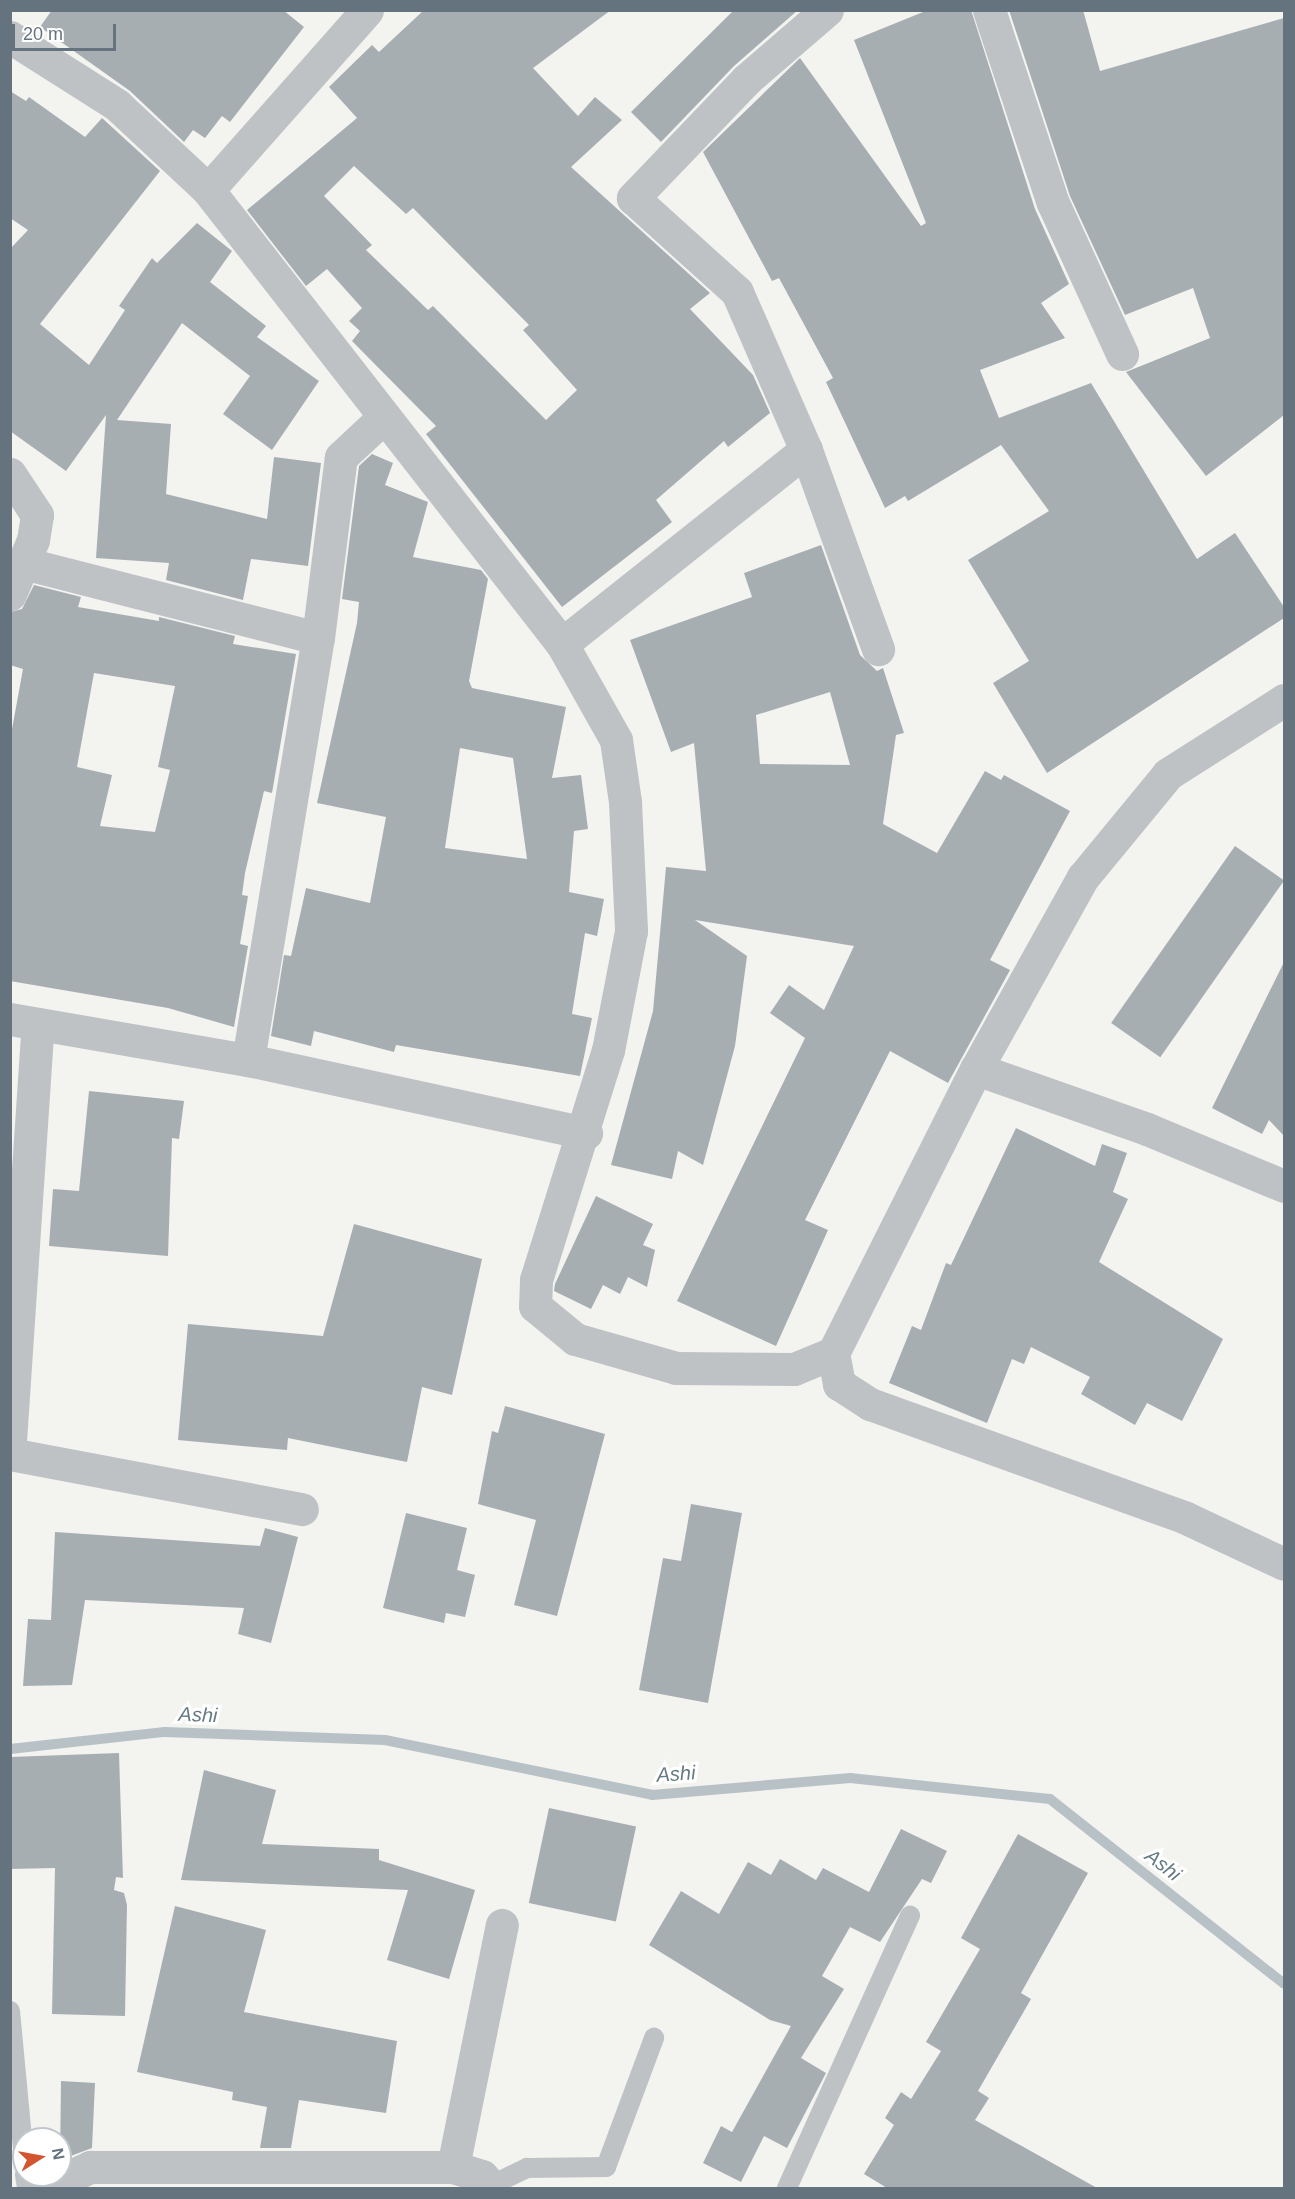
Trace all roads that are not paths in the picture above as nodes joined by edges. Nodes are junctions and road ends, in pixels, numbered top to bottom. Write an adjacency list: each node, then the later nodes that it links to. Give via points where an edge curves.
1 (367, 10): 5 (street)
2 (827, 10): 8 (street, via 747,79 633,198 737,292)
3 (988, 10): 6 (street, via 1053,203)
4 (10, 37): 5 (street, via 117,105)
5 (208, 190): 7 (street)
6 (1122, 354)
7 (383, 418): 12 (street, via 341,457); 13 (street)
8 (806, 450): 13 (street); 14 (street)
9 (10, 474): 10 (street, via 37,515)
10 (23, 563): 11 (street); 12 (street)
11 (10, 594)
12 (318, 638): 17 (street)
13 (562, 644): 19 (street, via 616,740 625,802 631,931)
14 (878, 649)
15 (1284, 700): 18 (street, via 1168,774 1083,877)
16 (24, 1022): 17 (street); 22 (street)
17 (248, 1060): 19 (street)
18 (976, 1069): 20 (street, via 1147,1129); 21 (street)
19 (586, 1133): 21 (street, via 536,1280 535,1306 554,1323 575,1339 643,1361 707,1372 794,1369)
20 (1284, 1186)
21 (833, 1353): 25 (street, via 840,1384 870,1404 1186,1518)
22 (10, 1441)
23 (10, 1454): 24 (street)
24 (302, 1509)
25 (1284, 1564)
26 (910, 1916): 34 (lane)
27 (502, 1925): 31 (street)
28 (10, 2011): 30 (lane)
29 (654, 2038): 32 (lane, via 606,2167 527,2168)
30 (21, 2127)
31 (453, 2167): 32 (street); 33 (street, via 90,2167)
32 (493, 2187)
33 (45, 2188)
34 (787, 2188)

